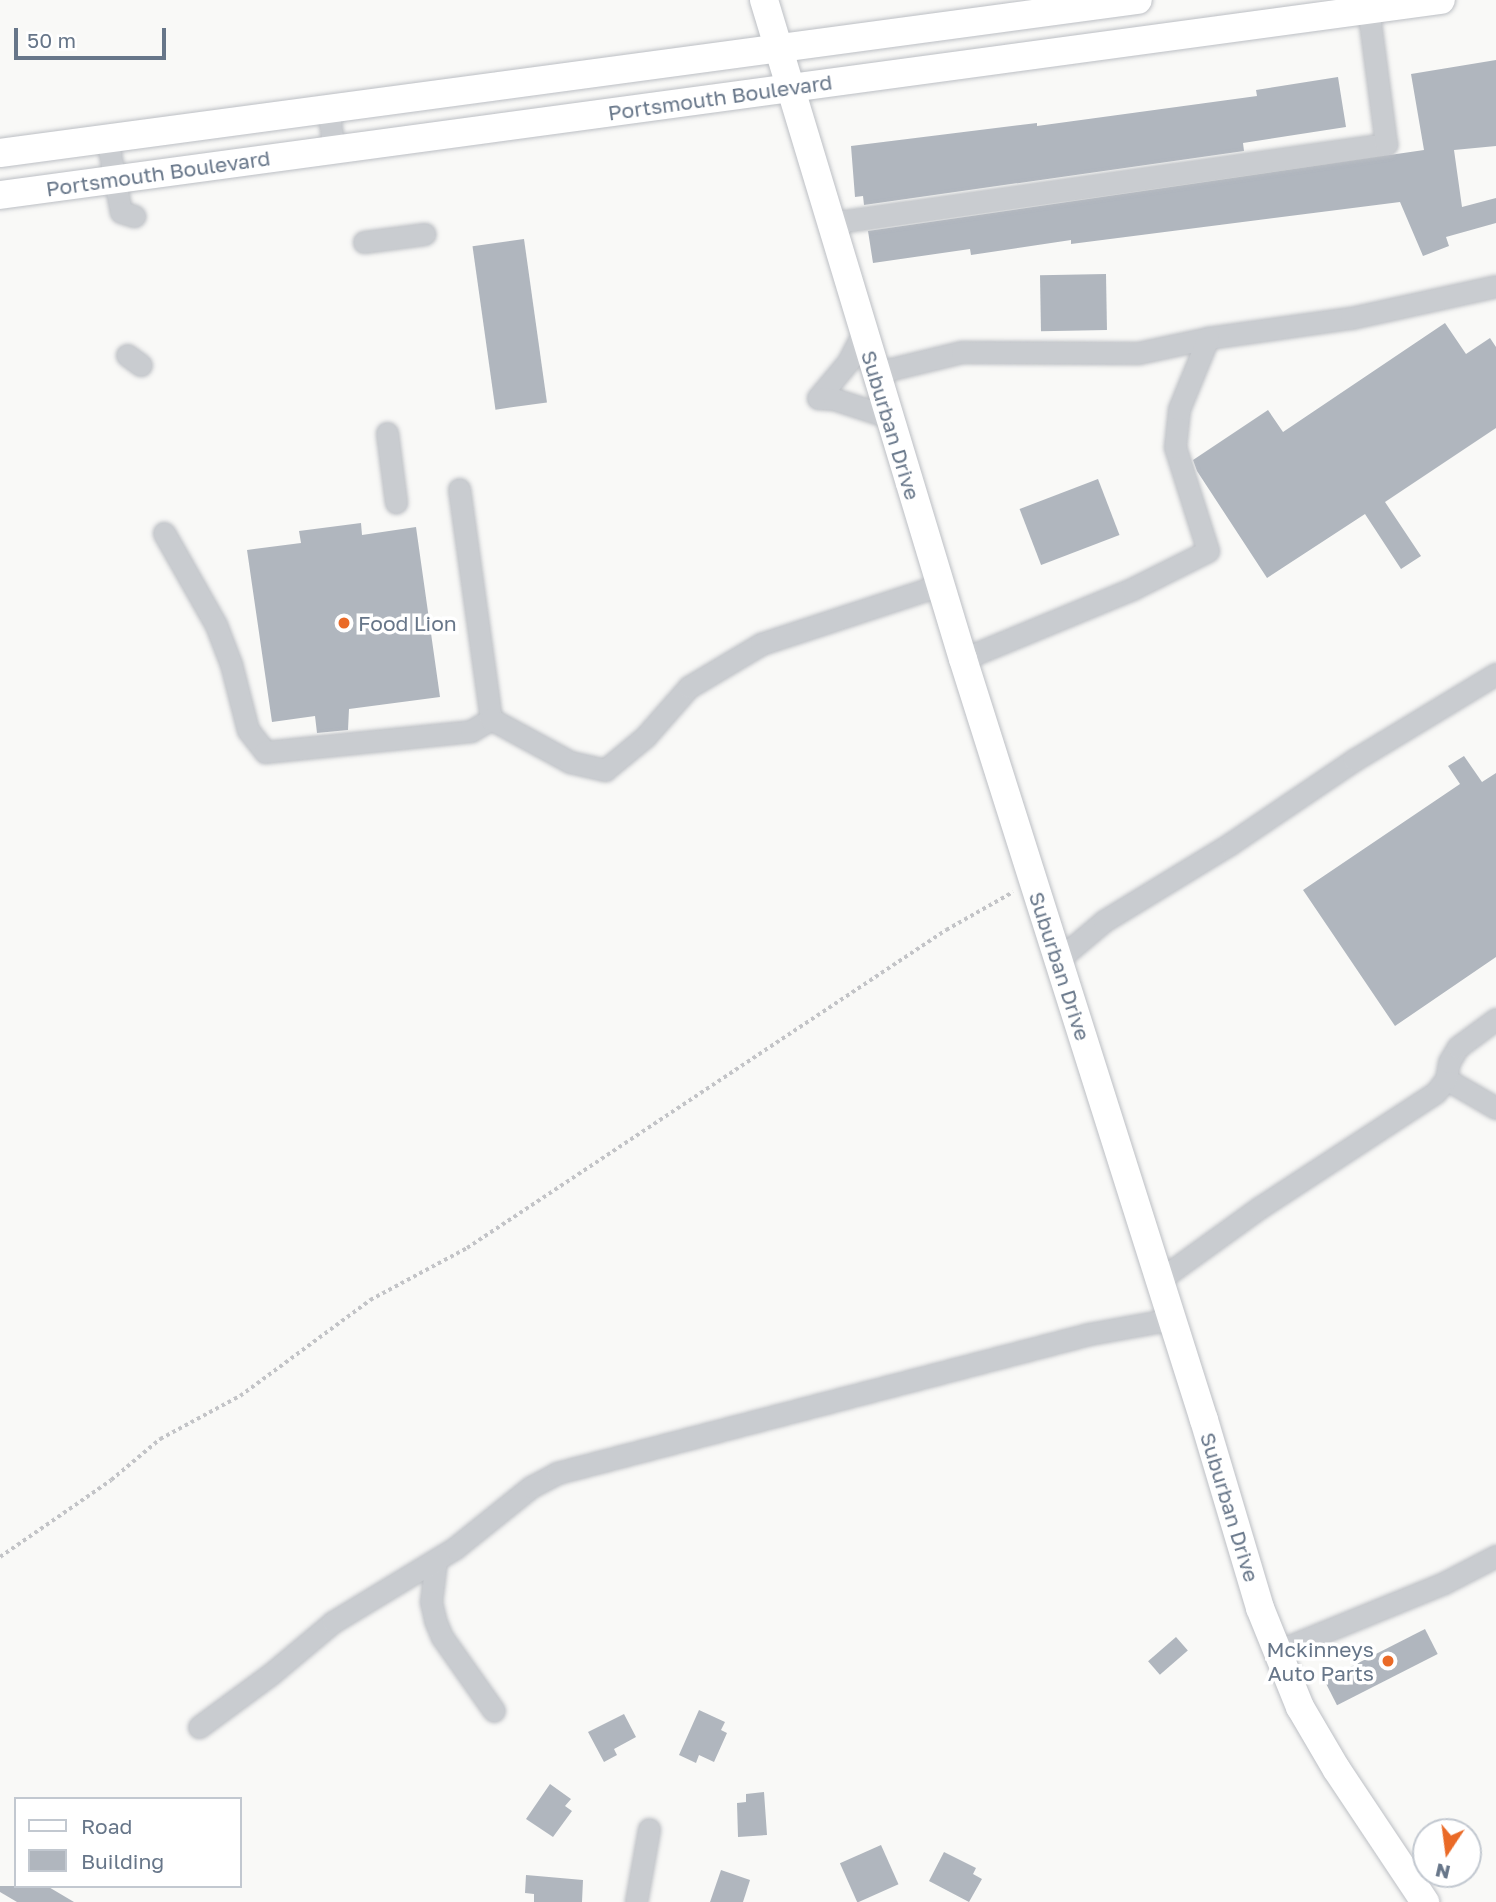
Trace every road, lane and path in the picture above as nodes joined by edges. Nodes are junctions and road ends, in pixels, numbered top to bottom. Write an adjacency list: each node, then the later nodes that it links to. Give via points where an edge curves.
1 (764, 0): 5 (main road, Suburban Drive)
2 (1138, 0): 5 (main road, Portsmouth Boulevard)
3 (1441, 0): 4 (main road, Portsmouth Boulevard)
4 (1368, 5): 6 (main road, Portsmouth Boulevard); 14 (street, via 1386,144)
5 (780, 48): 6 (main road, Suburban Drive); 7 (main road, Portsmouth Boulevard)
6 (792, 87): 9 (main road, Portsmouth Boulevard); 14 (main road, Suburban Drive)
7 (328, 108): 8 (main road, Portsmouth Boulevard); 9 (street)
8 (107, 138): 10 (main road, Portsmouth Boulevard); 11 (street)
9 (334, 150): 11 (main road, Portsmouth Boulevard)
10 (0, 153)
11 (115, 179): 12 (main road, Portsmouth Boulevard); 13 (street)
12 (0, 195)
13 (127, 214)
14 (831, 223): 18 (main road, Suburban Drive)
15 (424, 234): 16 (street)
16 (364, 242)
17 (1496, 286): 19 (street, via 1351,318)
18 (863, 333): 20 (main road, Suburban Drive); 21 (street, via 848,362 818,398)
19 (1208, 338): 20 (street, via 1138,353 962,352); 27 (street, via 1179,409 1175,447 1208,551 1132,589)
20 (875, 373): 21 (main road, Suburban Drive)
21 (888, 417): 26 (main road, Suburban Drive)
22 (387, 433): 24 (street)
23 (459, 489): 29 (street)
24 (396, 502)
25 (164, 533): 29 (street, via 216,625 248,730 265,752 471,731)
26 (940, 585): 27 (main road, Suburban Drive); 29 (street, via 761,644 689,687 645,737 605,770 570,762)
27 (963, 659): 30 (main road, Suburban Drive)
28 (1496, 674): 31 (street, via 1104,921)
29 (491, 719)
30 (1033, 881): 31 (main road, Suburban Drive); 38 (path, via 946,930 467,1248 370,1300 240,1396 160,1439 111,1480)
31 (1059, 959): 35 (main road, Suburban Drive)
32 (1496, 1019): 33 (street, via 1458,1046)
33 (1446, 1079): 34 (street); 35 (street, via 1436,1093)
34 (1496, 1108)
35 (1159, 1280): 36 (main road, Suburban Drive)
36 (1172, 1320): 39 (street, via 1088,1334 557,1473 530,1487 480,1531); 40 (main road, Suburban Drive)
37 (1496, 1556): 40 (street, via 1444,1583)
38 (0, 1557)
39 (436, 1560): 41 (street, via 431,1602 435,1620); 42 (street, via 334,1622)
40 (1275, 1652): 45 (main road, Suburban Drive, via 1337,1770)
41 (494, 1710)
42 (200, 1727)
43 (649, 1829): 44 (street)
44 (636, 1902)
45 (1425, 1902)

